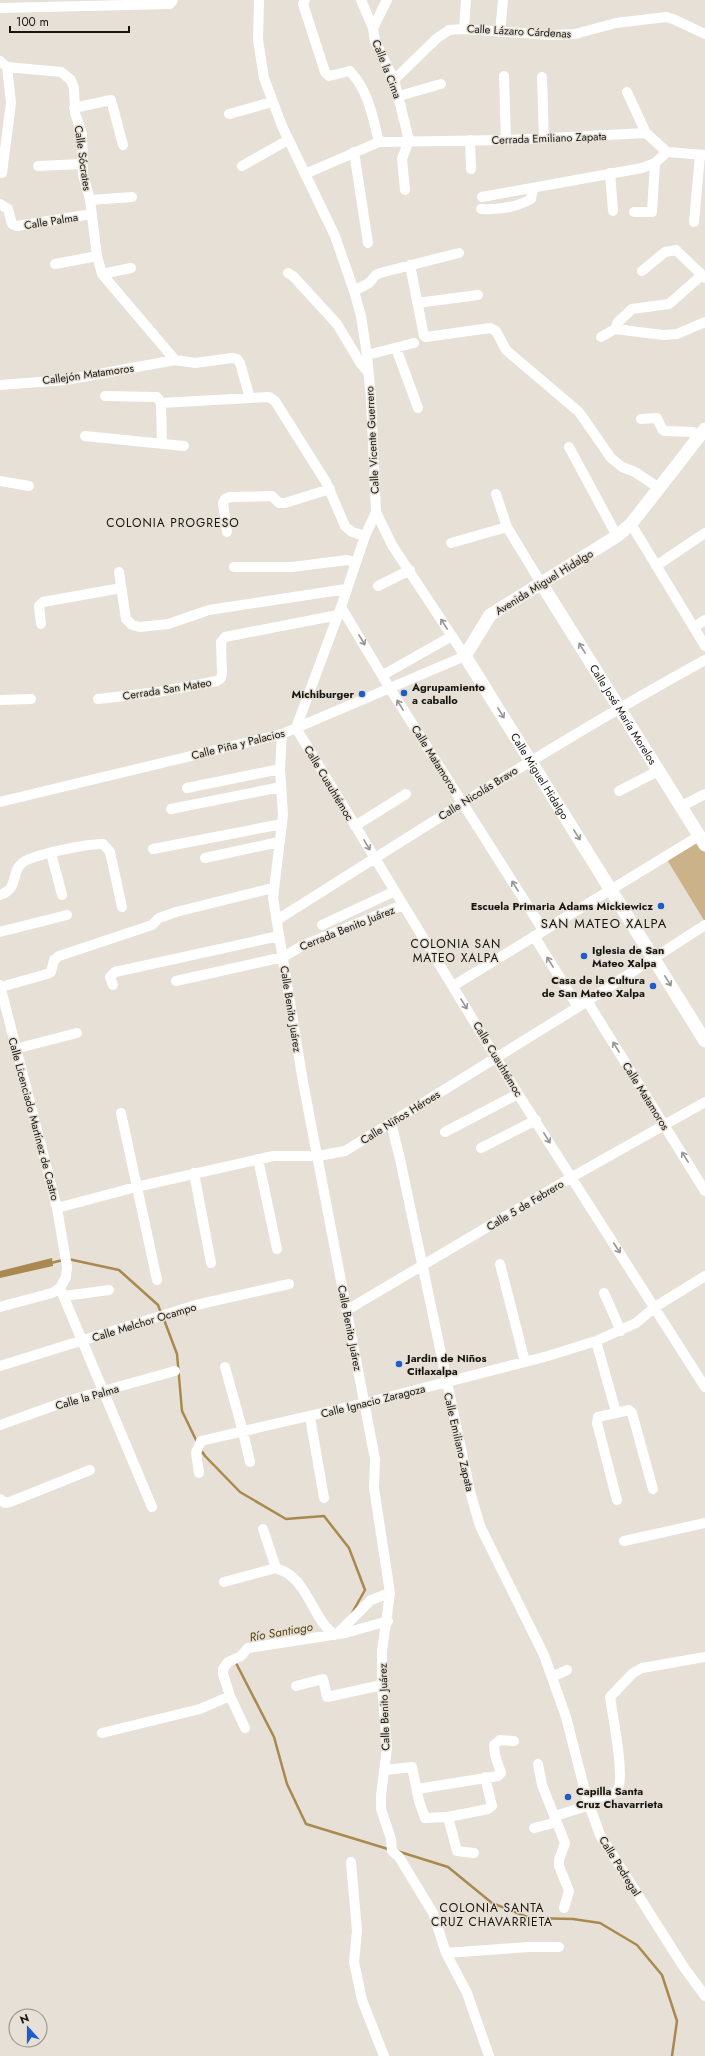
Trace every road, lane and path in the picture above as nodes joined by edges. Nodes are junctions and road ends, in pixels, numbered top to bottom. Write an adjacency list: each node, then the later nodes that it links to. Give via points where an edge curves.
1 (259, 0): 23 (street, Calle Vicente Guerrero, via 258,40 264,78)
2 (305, 0): 32 (street, via 303,4 325,72 329,76 350,71 367,96)
3 (361, 0): 11 (street)
4 (387, 0): 11 (street, Calle la Cima)
5 (466, 0): 12 (street)
6 (503, 0): 13 (street)
7 (172, 2): 9 (street)
8 (66, 3): 9 (street); 10 (street)
9 (96, 3)
10 (0, 8)
11 (373, 28): 18 (street, Calle la Cima, via 375,41)
12 (464, 28): 13 (street, Calle Lázaro Cárdenas); 18 (street, Calle Lázaro Cárdenas, via 445,32)
13 (500, 32): 14 (street, Calle Lázaro Cárdenas, via 575,34 616,23 666,17)
14 (705, 34)
15 (4, 64): 19 (street); 24 (street, Calle Sócrates, via 61,72 66,75 74,88)
16 (504, 76): 31 (street)
17 (542, 77): 27 (street)
18 (394, 80): 22 (street, Calle la Cima)
19 (4, 84): 42 (street, via 11,103)
20 (441, 84): 22 (street)
21 (627, 92): 26 (street)
22 (399, 96): 29 (street, Calle la Cima)
23 (272, 102): 25 (street); 28 (street, Calle Vicente Guerrero)
24 (74, 108): 33 (street, via 111,100); 38 (street, Calle Sócrates, via 82,134)
25 (229, 114)
26 (646, 133): 27 (street, Cerrada Emiliano Zapata); 35 (street)
27 (544, 139): 31 (street, Cerrada Emiliano Zapata)
28 (288, 140): 40 (street); 44 (street, Calle Vicente Guerrero)
29 (409, 140): 30 (street, Cerrada Emiliano Zapata); 32 (street); 46 (street, via 402,159)
30 (470, 140): 31 (street, Cerrada Emiliano Zapata); 41 (street)
31 (506, 140)
32 (379, 142): 34 (street)
33 (122, 145)
34 (354, 152): 44 (street); 56 (street)
35 (667, 152): 36 (street); 37 (street)
36 (702, 155): 55 (street)
37 (655, 163): 43 (street, via 642,168); 53 (street, via 652,212)
38 (82, 164): 39 (street); 49 (street, Calle Sócrates)
39 (38, 166)
40 (242, 166)
41 (471, 169)
42 (2, 173)
43 (610, 173): 45 (street); 52 (street)
44 (305, 174): 65 (street, Calle Vicente Guerrero, via 335,236)
45 (532, 188): 48 (street); 51 (street, via 531,199 523,204 498,210)
46 (405, 190)
47 (132, 197): 49 (street)
48 (482, 197)
49 (90, 200): 54 (street, Calle Sócrates)
50 (0, 204): 54 (street, Calle Palma, via 8,209 12,224 17,226)
51 (481, 209)
52 (612, 211)
53 (634, 212)
54 (92, 214): 59 (street, Calle Sócrates)
55 (694, 222)
56 (368, 243)
57 (459, 253): 60 (street)
58 (55, 264): 59 (street)
59 (100, 265): 61 (street); 74 (street)
60 (410, 265): 65 (street, via 376,275 369,283); 67 (street)
61 (131, 268)
62 (642, 272): 64 (street, via 665,252 676,250)
63 (288, 273): 75 (street, via 337,324)
64 (703, 276): 69 (street, via 669,304 632,309 618,322)
65 (354, 291): 73 (street, Calle Vicente Guerrero)
66 (478, 295): 67 (street)
67 (417, 303): 89 (street, via 422,331 426,337 490,328 496,331 506,350 579,412 611,458)
68 (705, 322): 69 (street, via 677,334 663,335)
69 (615, 329): 70 (street)
70 (601, 337)
71 (414, 343): 72 (street)
72 (396, 348): 73 (street); 80 (street)
73 (367, 355): 75 (street, Calle Vicente Guerrero)
74 (175, 360): 76 (street, Callejón Matamoros, via 66,380); 78 (street, Callejón Matamoros, via 195,363 237,359)
75 (368, 372): 92 (street, Calle Vicente Guerrero)
76 (0, 385)
77 (105, 396): 79 (street, via 157,397)
78 (250, 398): 79 (street); 90 (street, via 269,397 275,401)
79 (161, 403): 84 (street)
80 (418, 408)
81 (641, 419): 82 (street, via 657,418 665,431)
82 (702, 432): 89 (main road, Avenida Miguel Hidalgo)
83 (85, 436): 84 (street)
84 (162, 443): 85 (street)
85 (184, 446)
86 (569, 447): 98 (street)
87 (0, 481): 88 (street)
88 (30, 486)
89 (659, 488): 93 (main road, Avenida Miguel Hidalgo)
90 (330, 489): 95 (street, via 285,503 279,503 272,496 225,499 223,503); 97 (street, via 345,526 352,532)
91 (496, 494): 94 (street)
92 (376, 512): 97 (street, Calle Vicente Guerrero); 103 (street, Calle Miguel Hidalgo, via 392,545)
93 (630, 524): 98 (main road, Avenida Miguel Hidalgo); 101 (street)
94 (507, 527): 99 (street); 105 (street)
95 (227, 532)
96 (705, 533): 101 (street)
97 (365, 536): 100 (street, Calle Vicente Guerrero)
98 (617, 536): 105 (main road, Avenida Miguel Hidalgo)
99 (452, 543)
100 (356, 563): 102 (street, via 346,560 292,567); 108 (street, Calle Vicente Guerrero)
101 (656, 566): 112 (street)
102 (234, 567)
103 (410, 570): 106 (street); 113 (street, Calle Miguel Hidalgo, one-way to 103)
104 (119, 572): 107 (street)
105 (541, 584): 115 (main road, Avenida Miguel Hidalgo, via 490,615); 122 (main road, Calle José María Morelos, one-way to 105)
106 (378, 586)
107 (121, 588): 108 (street, via 126,619 132,625 140,627 168,624 209,610); 111 (street, via 43,602 39,606)
108 (346, 589): 109 (street, Calle Vicente Guerrero)
109 (340, 611): 117 (street, Calle Matamoros, one-way to 117); 120 (street, Cerrada San Mateo, via 225,637 221,642 222,674 218,682); 123 (street, Calle Vicente Guerrero)
110 (705, 620): 112 (street)
111 (42, 624)
112 (694, 627): 114 (street)
113 (452, 636): 115 (street, Calle Miguel Hidalgo); 117 (street)
114 (705, 646)
115 (465, 656): 118 (street, Calle Piña y Palacios); 125 (main road, Calle Miguel Hidalgo, one-way to 125)
116 (705, 660): 122 (street, Calle Nicolás Bravo)
117 (383, 675): 118 (street, Calle Matamoros)
118 (389, 687): 123 (street, Calle Piña y Palacios); 134 (street, Calle Matamoros, one-way to 118)
119 (31, 699): 121 (street)
120 (98, 699)
121 (0, 700)
122 (620, 707): 125 (street, Calle Nicolás Bravo); 127 (main road, Calle José María Morelos)
123 (296, 728): 124 (street, Calle Piña y Palacios); 138 (street, Calle Cuauhtémoc)
124 (282, 734): 126 (street, Calle Benito Juárez); 133 (street, Calle Piña y Palacios)
125 (530, 761): 134 (street, Calle Nicolás Bravo); 146 (main road, Calle Miguel Hidalgo, one-way to 146)
126 (280, 769): 128 (street, Calle Benito Juárez); 129 (street)
127 (658, 771): 130 (street); 135 (main road, Calle José María Morelos)
128 (281, 787): 136 (street); 137 (street, Calle Benito Juárez)
129 (187, 788)
130 (619, 792)
131 (406, 794): 138 (street)
132 (705, 794): 135 (street)
133 (0, 802)
134 (462, 803): 144 (street, Calle Nicolás Bravo); 156 (street, Calle Matamoros, one-way to 134)
135 (680, 807): 139 (main road, Calle José María Morelos)
136 (171, 809)
137 (282, 824): 140 (street, Calle Benito Juárez); 141 (street)
138 (355, 826): 144 (street, Calle Cuauhtémoc, one-way to 144)
139 (702, 840): 146 (street)
140 (279, 842): 143 (street); 145 (street, Calle Benito Juárez)
141 (153, 849)
142 (51, 853): 148 (street, via 22,862 17,869 14,884 7,892); 149 (street); 151 (street, via 103,844 110,852)
143 (205, 858)
144 (375, 859): 147 (street, Calle Cuauhtémoc); 153 (street, Calle Nicolás Bravo)
145 (273, 888): 153 (street, Calle Benito Juárez); 164 (street, Calle Licenciado Martínez de Castro, via 159,918 152,925 59,956 54,960 51,972 47,974)
146 (611, 889): 156 (street); 161 (main road, Calle Miguel Hidalgo)
147 (395, 891): 150 (street, Calle Cuauhtémoc); 154 (street)
148 (0, 894)
149 (62, 895)
150 (403, 905): 160 (street, Cerrada Benito Juárez, via 302,946); 165 (street, Calle Cuauhtémoc)
151 (122, 907)
152 (67, 915): 157 (street)
153 (277, 920): 158 (street, Calle Benito Juárez)
154 (322, 925)
155 (705, 925): 161 (street, Calle Niños Héroes)
156 (543, 930): 159 (street)
157 (0, 932)
158 (279, 936): 160 (street, Calle Benito Juárez); 163 (street, via 115,972 110,977)
159 (534, 936): 165 (street); 167 (street, one-way to 159)
160 (282, 957): 162 (street, Cerrada Benito Juárez); 180 (street, Calle Benito Juárez)
161 (654, 958): 166 (street, Calle Niños Héroes); 169 (main road, Calle Miguel Hidalgo, one-way to 169)
162 (176, 981)
163 (113, 985)
164 (0, 986): 170 (street, Calle Licenciado Martínez de Castro)
165 (453, 986): 171 (street, Calle Cuauhtémoc, one-way to 171)
166 (587, 1001): 167 (street, Calle Niños Héroes); 177 (street, Calle Matamoros, one-way to 166)
167 (578, 1007): 171 (street, Calle Niños Héroes)
168 (77, 1033): 170 (street)
169 (705, 1041)
170 (15, 1049): 186 (street, Calle Licenciado Martínez de Castro)
171 (497, 1056): 172 (street, Calle Cuauhtémoc); 176 (street, Calle Niños Héroes)
172 (518, 1094): 175 (street, Calle Cuauhtémoc); 178 (street)
173 (705, 1102): 177 (street, Calle 5 de Febrero)
174 (121, 1113): 184 (street)
175 (536, 1120): 179 (street); 183 (street, Calle Cuauhtémoc, one-way to 183)
176 (391, 1123): 180 (street, Calle Niños Héroes, via 345,1151); 190 (street, Calle Emiliano Zapata)
177 (665, 1126): 183 (street, Calle 5 de Febrero); 185 (street, Calle Matamoros, one-way to 177)
178 (445, 1132)
179 (481, 1148)
180 (318, 1156): 181 (street, Calle Niños Héroes, via 273,1156); 199 (street, Calle Benito Juárez)
181 (258, 1159): 182 (street, Calle Niños Héroes); 187 (street)
182 (194, 1173): 184 (street, Calle Niños Héroes); 188 (street)
183 (572, 1177): 190 (street, Calle 5 de Febrero); 198 (street, Calle Cuauhtémoc, one-way to 198)
184 (136, 1187): 186 (street, Calle Niños Héroes); 192 (street)
185 (705, 1190)
186 (57, 1208): 195 (street, Calle Licenciado Martínez de Castro, via 67,1267)
187 (277, 1249)
188 (211, 1263)
189 (500, 1264): 203 (street)
190 (422, 1266): 199 (street, Calle 5 de Febrero); 207 (street, Calle Emiliano Zapata)
191 (705, 1276): 198 (street, Calle Ignacio Zaragoza)
192 (157, 1280)
193 (289, 1284): 201 (street, Calle Melchor Ocampo, via 196,1305)
194 (109, 1290): 195 (street)
195 (62, 1292): 197 (street); 201 (street)
196 (604, 1293): 200 (street)
197 (0, 1307)
198 (655, 1307): 200 (street, Calle Ignacio Zaragoza, via 636,1323); 208 (street, Calle Cuauhtémoc)
199 (347, 1310): 210 (street, Calle Benito Juárez)
200 (621, 1331): 202 (street, Calle Ignacio Zaragoza)
201 (82, 1341): 204 (street, Calle Melchor Ocampo); 209 (street)
202 (596, 1341): 203 (street, Calle Ignacio Zaragoza); 211 (street)
203 (525, 1362): 207 (street, Calle Ignacio Zaragoza)
204 (0, 1366)
205 (224, 1367): 214 (street)
206 (174, 1371): 209 (street, Calle la Palma)
207 (446, 1383): 210 (street, Calle Ignacio Zaragoza); 233 (street, Calle Emiliano Zapata, via 480,1526 544,1655)
208 (705, 1387)
209 (103, 1393): 213 (street, Calle la Palma, via 67,1401); 222 (street)
210 (365, 1404): 212 (street, Calle Ignacio Zaragoza); 228 (street, Calle Benito Juárez, via 375,1459 374,1488)
211 (616, 1412): 218 (street, via 629,1410 632,1413); 221 (street, via 596,1419)
212 (310, 1417): 214 (street, Calle Ignacio Zaragoza); 219 (street)
213 (0, 1425)
214 (243, 1432): 215 (street); 217 (street, Calle Ignacio Zaragoza, via 204,1440 197,1449)
215 (250, 1462)
216 (90, 1470): 220 (street, via 10,1502 4,1503)
217 (198, 1473)
218 (653, 1489)
219 (324, 1498)
220 (0, 1499)
221 (617, 1500)
222 (152, 1507)
223 (705, 1523): 225 (street)
224 (263, 1528): 226 (street)
225 (624, 1541)
226 (276, 1568): 227 (street); 230 (street, via 290,1575 308,1596)
227 (224, 1582)
228 (390, 1593): 229 (street, Calle Benito Juárez); 230 (street, via 372,1600)
229 (388, 1621): 230 (street); 234 (street, Calle Benito Juárez, via 384,1633)
230 (331, 1632): 236 (street, via 248,1648 223,1668)
231 (705, 1657): 244 (street, via 642,1668 633,1673 610,1697 621,1784 618,1790 610,1795)
232 (567, 1670): 233 (street)
233 (552, 1677): 244 (street, Calle Pedregal, via 566,1717)
234 (382, 1685): 235 (street, via 327,1696 323,1679); 241 (street, Calle Benito Juárez, via 387,1748)
235 (296, 1686)
236 (230, 1696): 237 (street); 238 (street, via 200,1709)
237 (245, 1728)
238 (102, 1733)
239 (514, 1741): 242 (street, via 497,1741 494,1749 500,1773 494,1777)
240 (538, 1764): 246 (street, via 542,1785)
241 (385, 1770): 243 (street, via 412,1767); 252 (street, Calle Benito Juárez, via 381,1809 392,1845 433,1913)
242 (485, 1777): 243 (street); 245 (street, via 492,1806)
243 (417, 1789): 245 (street, via 418,1801 425,1818)
244 (589, 1802): 246 (street); 253 (street, Calle Pedregal, via 600,1835 654,1917 682,1966)
245 (448, 1817): 248 (street, via 457,1851)
246 (556, 1819): 247 (street); 250 (street, via 565,1843 559,1860 569,1891)
247 (534, 1828)
248 (474, 1853)
249 (351, 1862): 254 (street, via 357,1930 354,1962 362,2000)
250 (564, 1908)
251 (559, 1948): 252 (street, via 529,1947)
252 (446, 1953): 255 (street, via 467,1993)
253 (705, 1996)
254 (384, 2056)
255 (489, 2056)

